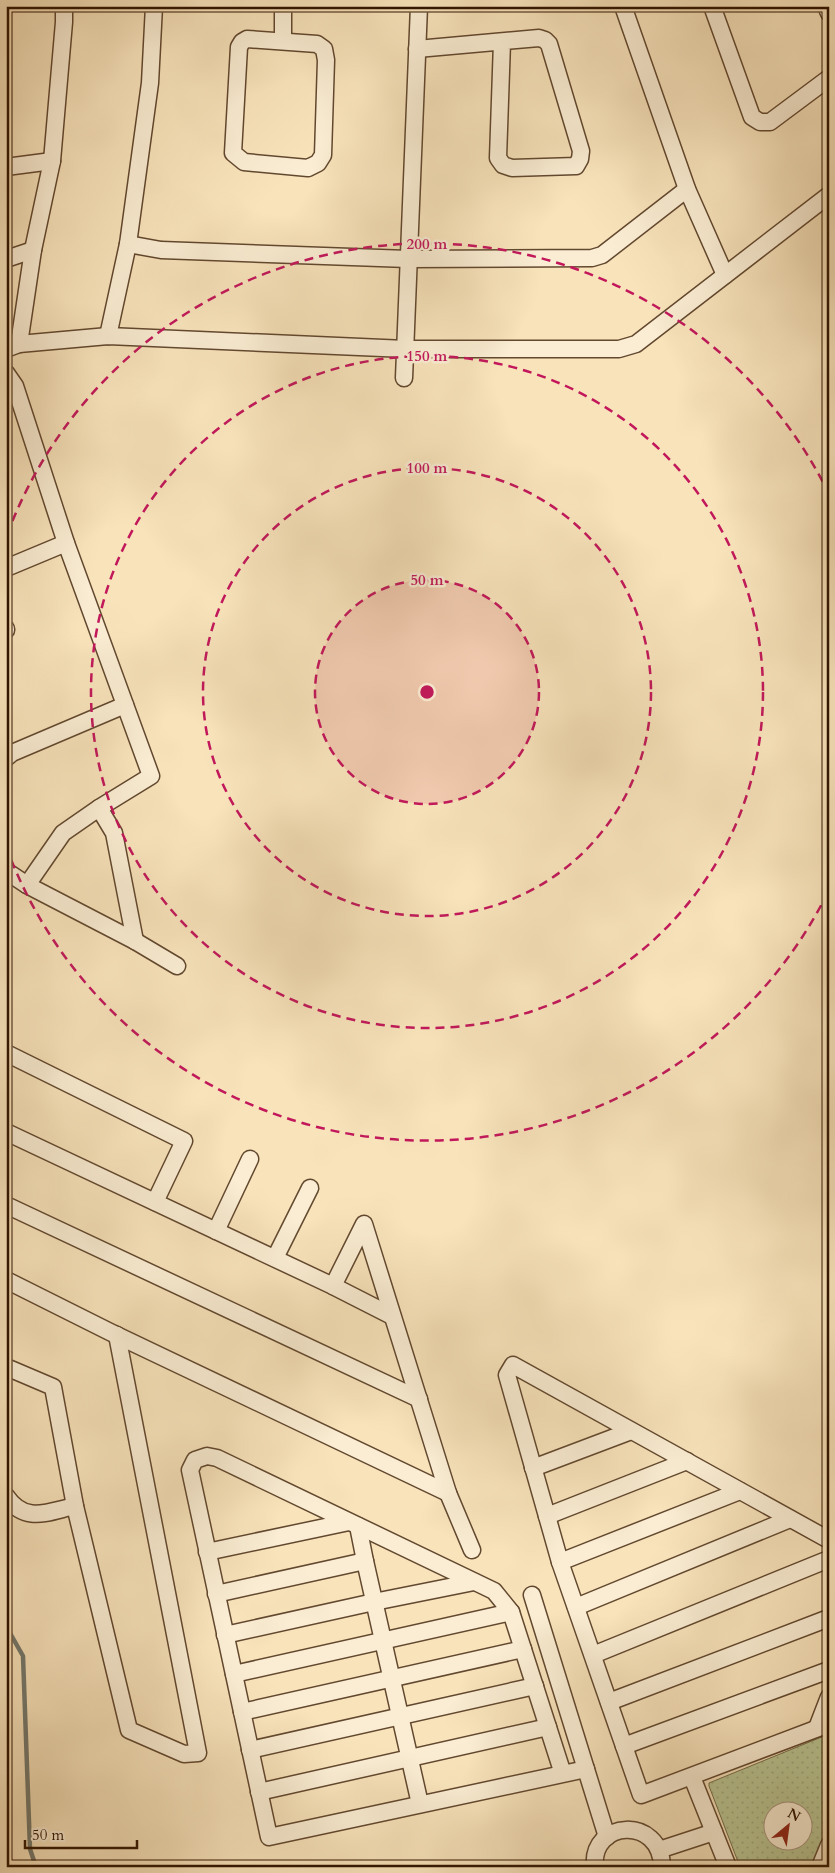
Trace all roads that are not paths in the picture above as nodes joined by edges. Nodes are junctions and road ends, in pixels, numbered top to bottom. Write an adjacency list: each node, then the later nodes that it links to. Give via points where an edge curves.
1 (64, 6): 13 (street)
2 (154, 6): 17 (street, via 150,83)
3 (283, 6): 9 (street)
4 (419, 6): 11 (street)
5 (623, 6): 15 (street)
6 (712, 6): 12 (street, via 752,116 760,122 770,122)
7 (826, 6): 8 (street)
8 (829, 13)
9 (283, 40): 9 (street, via 247,39 239,48 233,153 244,162 308,168 318,163 323,155 324,49 317,44)
10 (502, 42): 10 (street, via 539,38 549,44 581,150 576,166 512,168 503,165 498,158); 11 (street)
11 (417, 49): 20 (street)
12 (829, 78)
13 (52, 162): 14 (street); 18 (street)
14 (6, 167)
15 (687, 189): 20 (street, via 602,255 592,258); 21 (street)
16 (829, 194): 21 (street)
17 (128, 244): 20 (street, via 160,250); 22 (street)
18 (33, 250): 19 (street); 23 (street)
19 (6, 258)
20 (408, 259): 24 (street)
21 (725, 275): 24 (street, via 629,347)
22 (108, 336): 23 (street); 24 (street)
23 (13, 346)
24 (406, 348): 26 (street)
25 (6, 373): 27 (street, via 15,386)
26 (404, 378)
27 (66, 543): 28 (street); 29 (street)
28 (6, 568)
29 (125, 705): 30 (street); 31 (street, via 151,776)
30 (6, 758)
31 (99, 808): 33 (street, via 63,833); 34 (street, via 114,833)
32 (6, 871): 33 (street)
33 (27, 885): 34 (street)
34 (136, 941): 35 (street)
35 (177, 966)
36 (6, 1053): 40 (street, via 184,1142)
37 (6, 1132): 40 (street)
38 (250, 1159): 42 (street)
39 (310, 1188): 43 (street)
40 (155, 1202): 42 (street)
41 (6, 1205): 49 (street)
42 (216, 1231): 43 (street)
43 (276, 1258): 45 (street)
44 (6, 1280): 47 (street)
45 (333, 1286): 46 (street); 46 (street, via 364,1224)
46 (392, 1316): 49 (street)
47 (116, 1335): 54 (street); 56 (street, via 198,1753 184,1754 129,1730)
48 (6, 1367): 56 (street, via 53,1386)
49 (418, 1399): 54 (street)
50 (631, 1430): 51 (street); 52 (street); 52 (street, via 513,1364 507,1375)
51 (687, 1461): 53 (street); 57 (street)
52 (533, 1468): 57 (street)
53 (740, 1491): 58 (street); 65 (street)
54 (448, 1493): 61 (street)
55 (6, 1496): 56 (street, via 13,1506 32,1515)
56 (75, 1506)
57 (547, 1516): 65 (street)
58 (790, 1519): 60 (street); 70 (street)
59 (354, 1524): 62 (street); 62 (street, via 217,1458 202,1457 195,1460 190,1470); 64 (street); 66 (street)
60 (829, 1540)
61 (472, 1550)
62 (207, 1552): 67 (street)
63 (829, 1559): 76 (street)
64 (365, 1561): 67 (street); 69 (street)
65 (560, 1562): 70 (street)
66 (474, 1582): 69 (street); 71 (street, via 494,1591)
67 (216, 1594): 73 (street)
68 (532, 1595): 90 (street)
69 (374, 1602): 73 (street); 74 (street)
70 (576, 1607): 76 (street)
71 (511, 1612): 74 (street); 75 (street)
72 (829, 1618): 82 (street)
73 (225, 1635): 78 (street)
74 (383, 1641): 78 (street); 79 (street)
75 (523, 1649): 79 (street); 80 (street)
76 (593, 1654): 82 (street)
77 (829, 1670): 87 (street)
78 (234, 1674): 83 (street)
79 (392, 1678): 83 (street); 84 (street)
80 (535, 1686): 84 (street); 86 (street)
81 (829, 1697): 85 (street)
82 (609, 1702): 87 (street)
83 (242, 1712): 88 (street)
84 (400, 1716): 88 (street); 89 (street)
85 (823, 1726): 92 (street)
86 (548, 1727): 89 (street); 91 (street)
87 (624, 1746): 92 (street, via 641,1795)
88 (250, 1750): 93 (street)
89 (410, 1758): 93 (street); 94 (street)
90 (586, 1768): 91 (street); 96 (street)
91 (562, 1774): 94 (street)
92 (692, 1777): 95 (street)
93 (259, 1792): 94 (street, via 269,1837)
94 (420, 1804)
95 (714, 1832): 98 (street); 101 (street)
96 (607, 1837): 98 (street, via 618,1831 634,1830 650,1837); 99 (street, via 599,1847)
97 (829, 1845): 102 (street)
98 (659, 1850): 100 (street)
99 (595, 1867)
100 (662, 1867)
101 (728, 1867)
102 (820, 1867)

